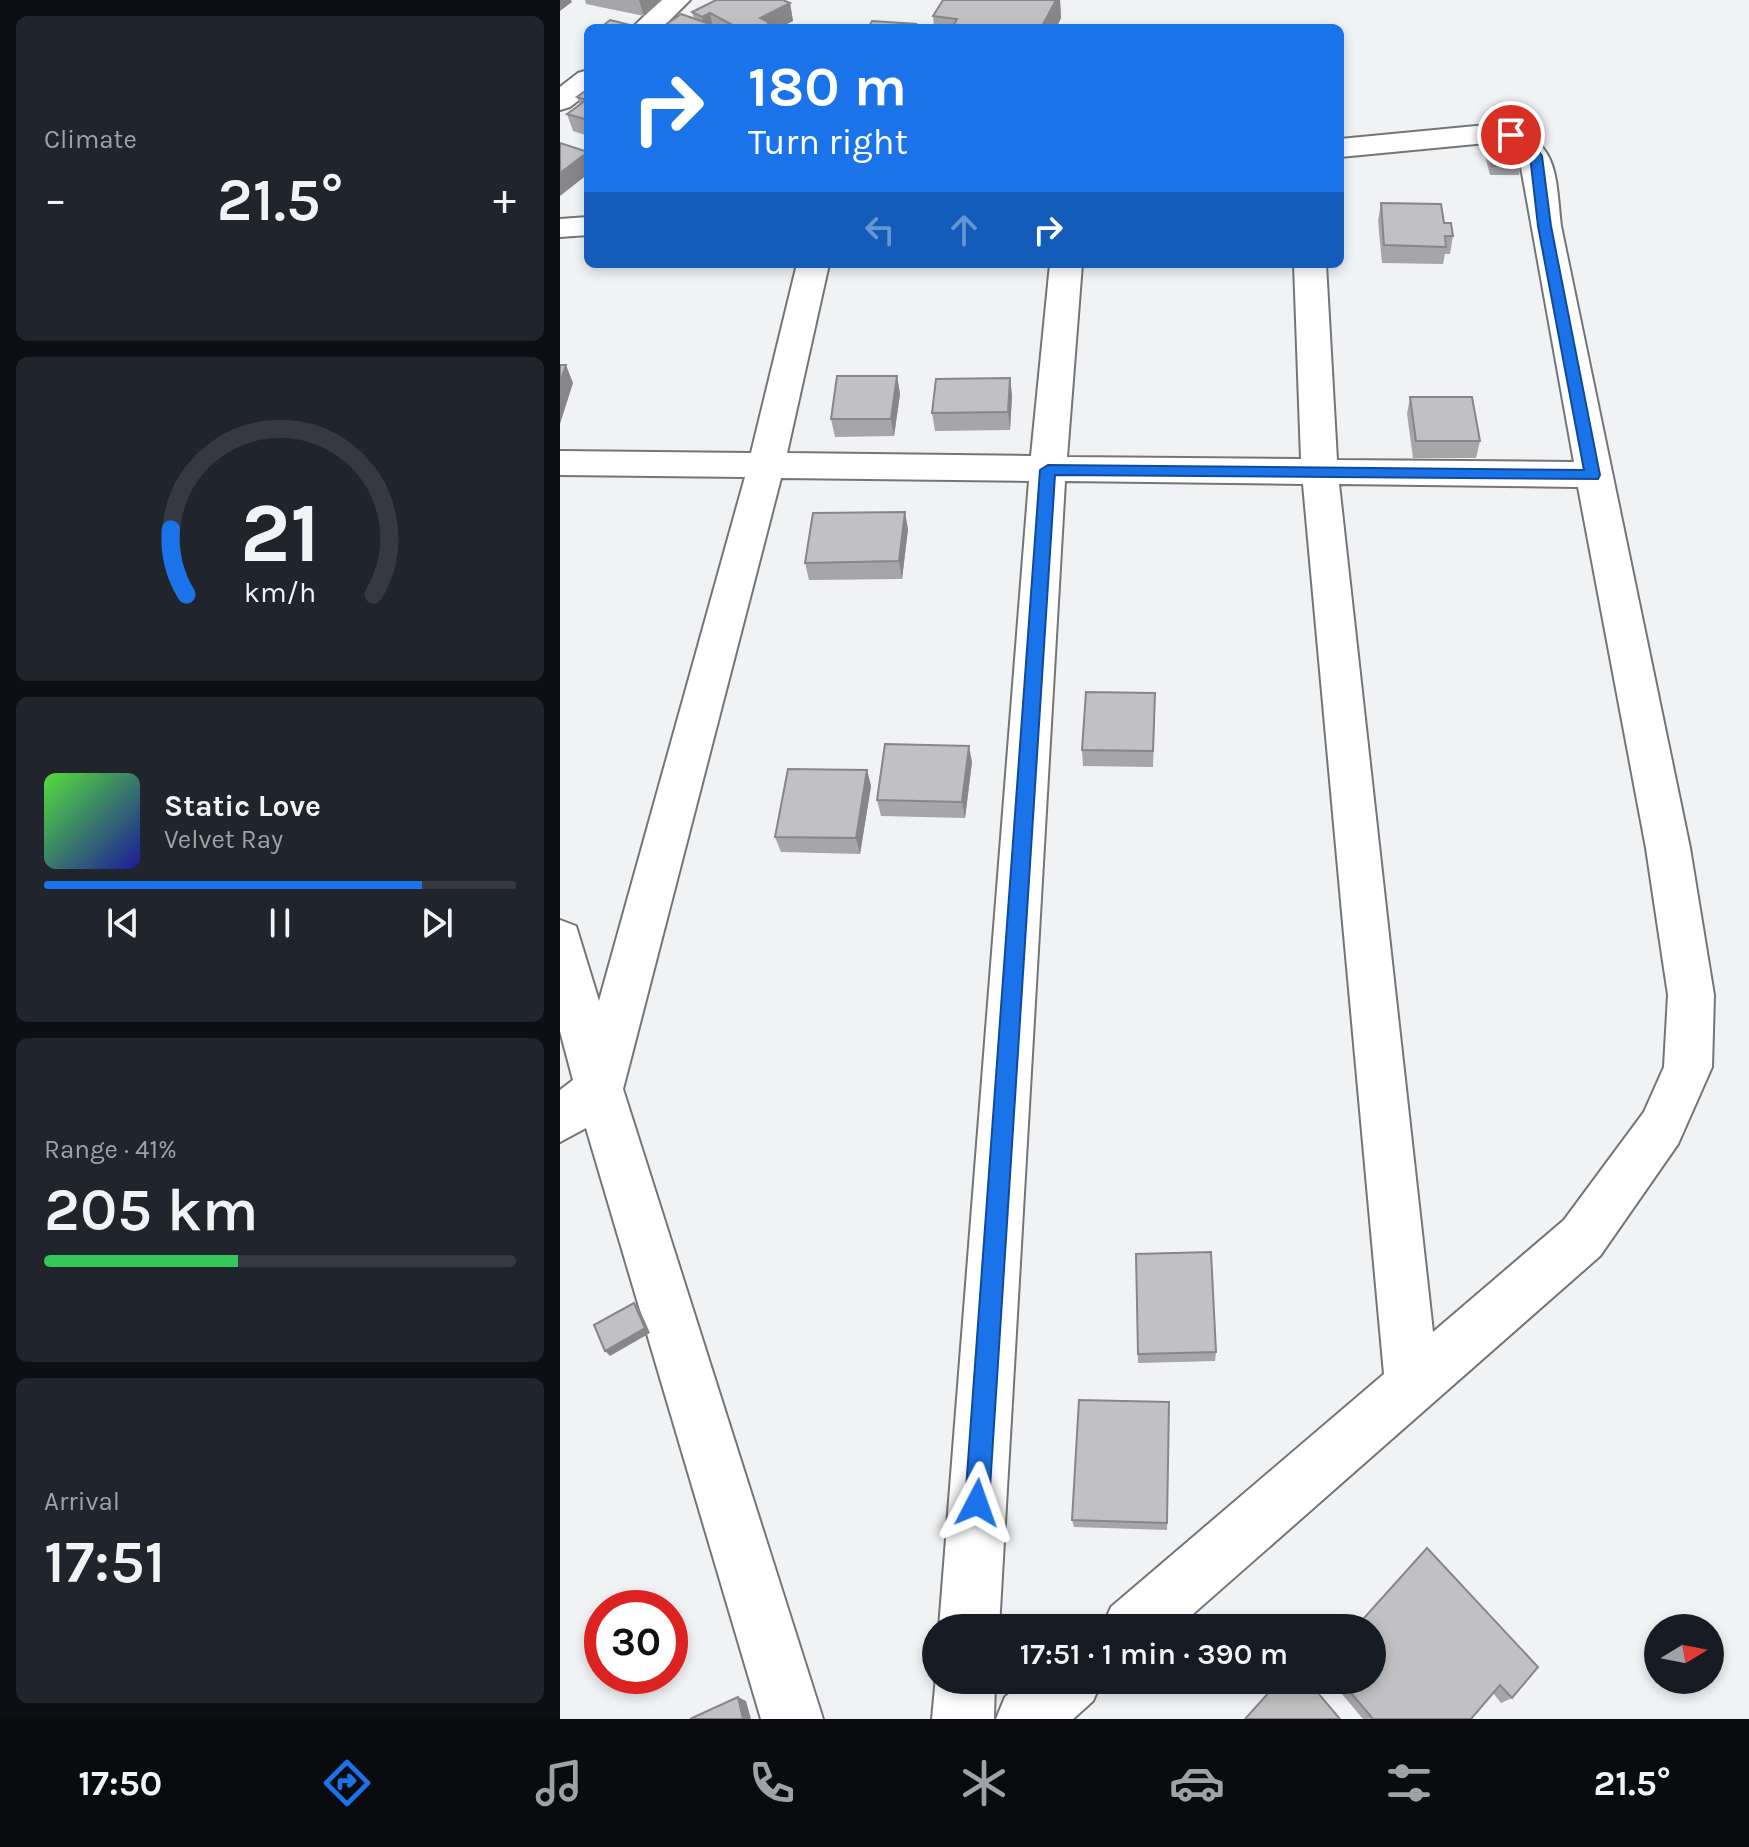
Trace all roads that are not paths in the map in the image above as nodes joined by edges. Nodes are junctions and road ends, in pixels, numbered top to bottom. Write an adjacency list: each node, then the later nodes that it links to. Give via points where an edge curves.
1 (677, 0): 2 (street)
2 (650, 24)
3 (584, 82): 4 (street)
4 (560, 101)
5 (1344, 148): 15 (street, via 1471,133 1511,135 1528,143 1536,156)
6 (584, 226): 7 (street)
7 (560, 228)
8 (812, 268): 12 (street)
9 (1066, 268): 13 (street)
10 (1310, 268): 14 (street)
11 (560, 463): 12 (street)
12 (766, 466): 13 (street); 17 (street)
13 (1048, 470): 14 (street); 19 (street)
14 (1320, 474): 15 (street); 18 (street)
15 (1593, 475): 18 (street, via 1668,848 1691,995 1688,1067 1661,1128 1582,1238)
16 (560, 940): 17 (street)
17 (579, 1104): 23 (street)
18 (1412, 1385): 20 (street)
19 (970, 1614)
20 (1148, 1614)
21 (964, 1694): 24 (street)
22 (1056, 1694): 25 (street)
23 (792, 1719)
24 (963, 1719)
25 (1027, 1719)

